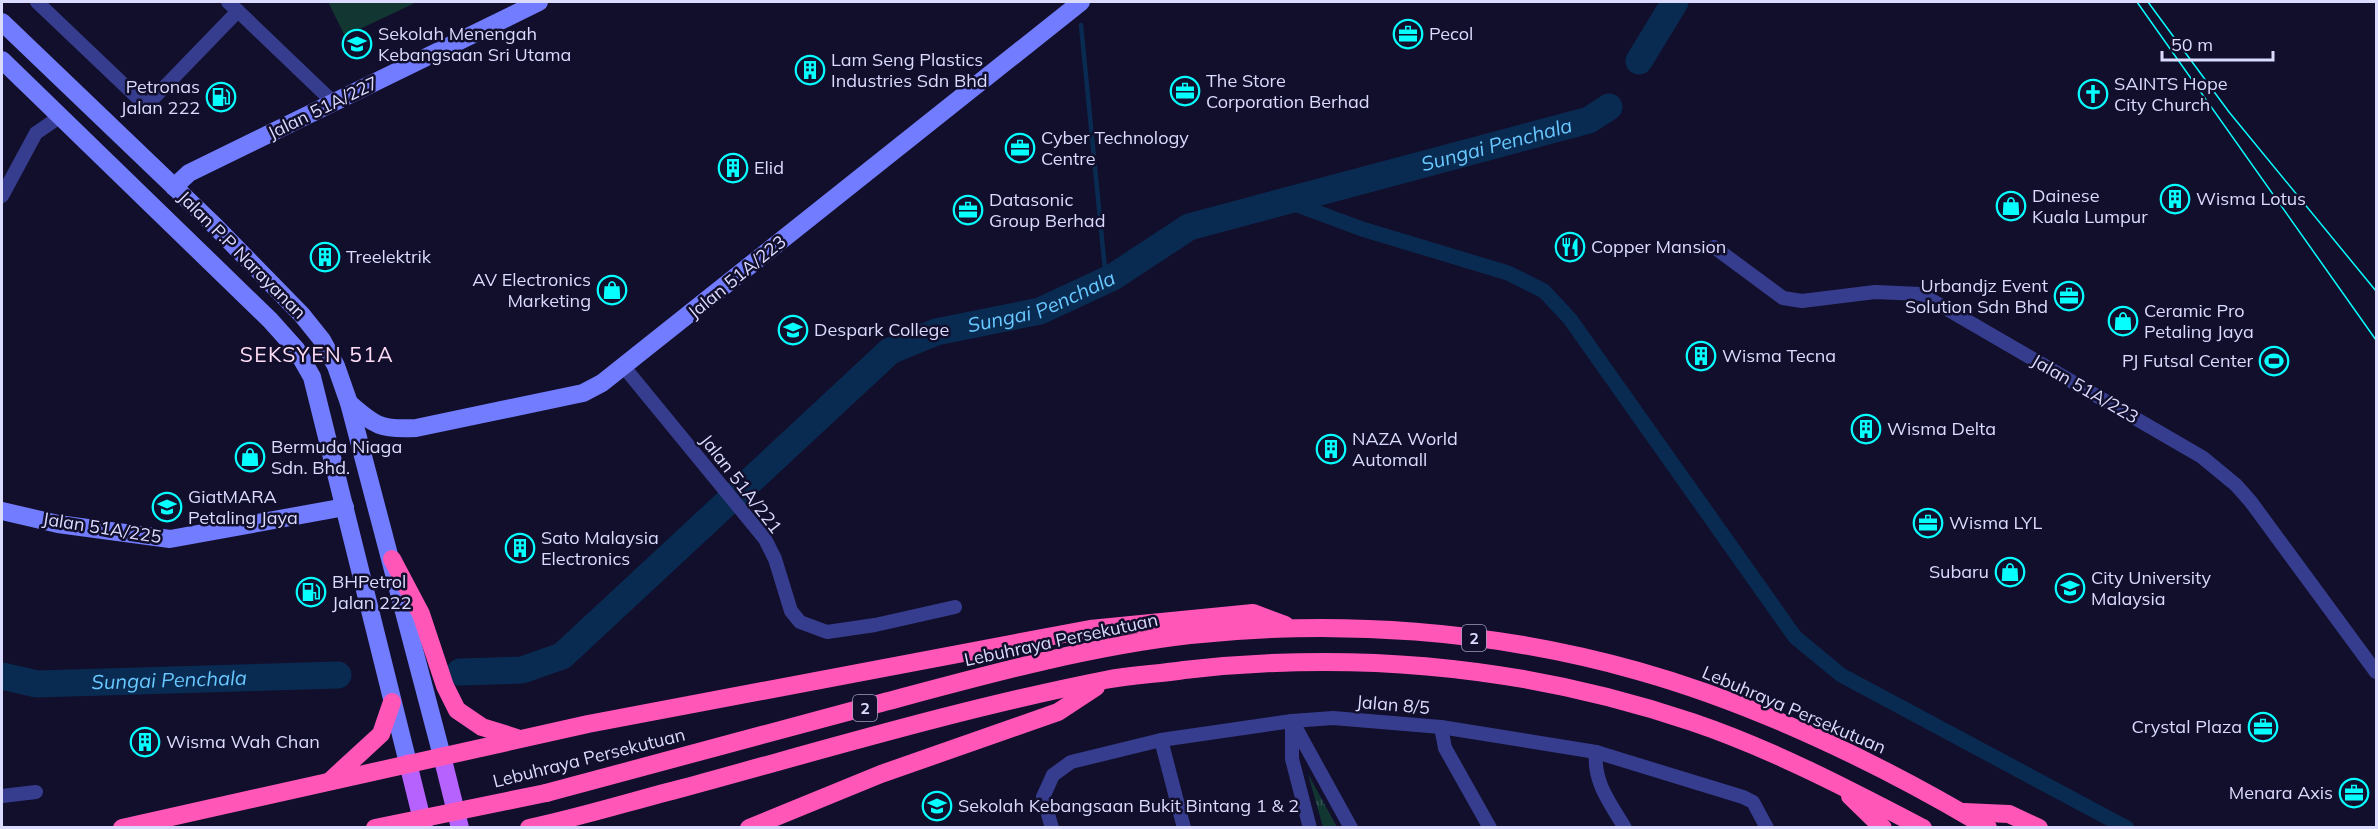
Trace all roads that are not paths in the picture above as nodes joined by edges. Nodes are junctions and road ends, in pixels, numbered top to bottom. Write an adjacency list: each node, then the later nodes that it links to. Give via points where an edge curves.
1 (37, 2): 4 (street, via 148,104)
2 (539, 2): 7 (main road, Jalan 51A/227)
3 (1081, 2): 12 (main road, Jalan 51A/223)
4 (233, 6): 7 (street)
5 (2, 22): 9 (main road, Jalan P.P Narayanan)
6 (2, 60): 8 (main road, Jalan P.P Narayanan)
7 (334, 103): 9 (main road, Jalan 51A/227, via 189,173)
8 (61, 116): 10 (street, via 36,133); 14 (main road, Jalan P.P Narayanan, via 296,349 312,377)
9 (174, 187): 13 (main road, Jalan P.P Narayanan, via 302,315 336,366)
10 (2, 196)
11 (1714, 247): 19 (street, Jalan 51A/223, via 1783,298 1802,301 1875,292 1922,294 2202,457 2249,500)
12 (624, 367): 13 (main road, Jalan 51A/223, via 583,393 416,428 389,430); 17 (street, Jalan 51A/221, via 756,526 775,559 791,611 800,622 827,632)
13 (349, 403): 16 (main road, Jalan P.P Narayanan)
14 (345, 507): 15 (main road, Jalan 51A/225, via 170,539 58,524); 21 (main road, Jalan P.P Narayanan)
15 (2, 511)
16 (392, 560): 24 (highway, via 421,614 457,710 482,727); 27 (main road, Jalan P.P Narayanan)
17 (955, 608)
18 (1293, 628): 24 (highway, via 1253,613 1090,629); 33 (highway, Lebuhraya Persekutuan / 2, via 1372,629 1489,640 1638,671 1753,712 1847,753); 35 (highway, Lebuhraya Persekutuan / 2, bridge, via 1187,636 1096,650 546,793)
19 (2376, 672)
20 (1108, 680): 30 (highway, 2, via 1242,664 1324,660 1487,671 1593,692 1694,722); 38 (highway, 2, via 946,717); 39 (highway, via 1058,712 946,750)
21 (392, 702): 28 (main road, Jalan P.P Narayanan); 29 (highway, via 381,734)
22 (1292, 721): 23 (street, Jalan 8/5, via 1334,718); 25 (street, Jalan 8/5); 42 (street, via 1292,759); 43 (street)
23 (1441, 727): 26 (street, Jalan 8/5); 44 (street, via 1445,748)
24 (521, 739): 27 (highway)
25 (1161, 740): 40 (street, Jalan 8/5, via 1071,762 1053,775 1043,797); 41 (street)
26 (1596, 752): 45 (street, via 1599,783); 46 (street, Jalan 8/5, via 1743,797 1753,802)
27 (442, 756): 28 (highway); 37 (main road)
28 (408, 763): 29 (highway); 36 (main road)
29 (330, 781): 34 (highway)
30 (1837, 783): 47 (highway); 48 (highway, 2)
31 (36, 792): 32 (street)
32 (2, 796)
33 (1962, 812): 49 (highway, Lebuhraya Persekutuan / 2); 50 (highway, via 2009,814)
34 (122, 828)
35 (375, 828)
36 (424, 828)
37 (460, 828)
38 (529, 828)
39 (749, 828)
40 (1052, 828)
41 (1184, 828)
42 (1310, 828)
43 (1351, 828)
44 (1490, 828)
45 (1624, 828)
46 (1767, 828)
47 (1883, 828)
48 (1923, 828)
49 (1988, 828)
50 (2039, 828)

